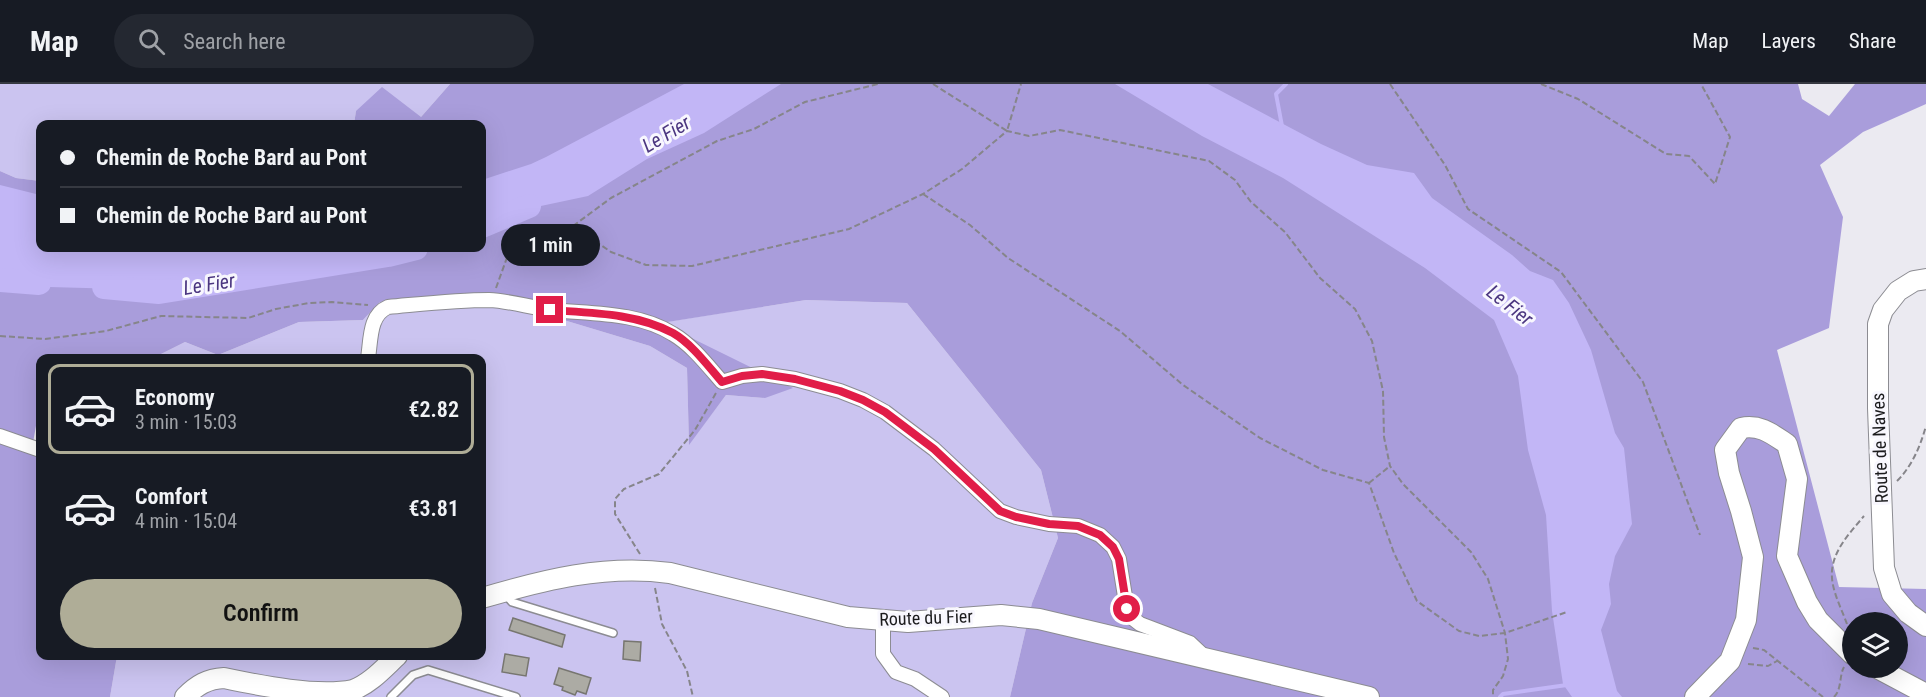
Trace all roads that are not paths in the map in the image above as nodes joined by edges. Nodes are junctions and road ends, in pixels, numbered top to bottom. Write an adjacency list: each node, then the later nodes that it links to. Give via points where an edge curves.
1 (1926, 279): 8 (main road, Route de Naves, via 1898,291 1878,324 1884,568 1892,594)
2 (369, 354): 11 (street, via 375,317 385,309 492,300 642,321 673,333 722,382 762,374 840,391 885,412 934,449 1000,511 1049,524 1078,526 1100,535 1119,559 1131,617 1190,643)
3 (0, 436): 4 (street)
4 (36, 449)
5 (503, 592): 6 (main road, Route du Fier); 7 (main road, Route du Fier, via 591,572 627,569 670,573 848,617); 9 (lane, via 512,602)
6 (486, 597)
7 (883, 621): 11 (main road, Route du Fier, via 1000,615 1039,619); 18 (street, via 883,654 896,672)
8 (1926, 626)
9 (613, 633)
10 (1842, 644): 20 (main road, via 1818,620 1787,556 1797,479 1787,444 1766,430 1741,428 1725,450 1753,557 1746,620 1733,654)
11 (1207, 659): 19 (main road, Route du Fier)
12 (393, 660): 15 (main road, via 354,690 333,696 224,678 211,679)
13 (1895, 678): 14 (main road)
14 (1926, 694)
15 (185, 697)
16 (390, 697): 17 (lane, via 413,675 428,670)
17 (516, 697)
18 (942, 697)
19 (1369, 697)
20 (1695, 697)

